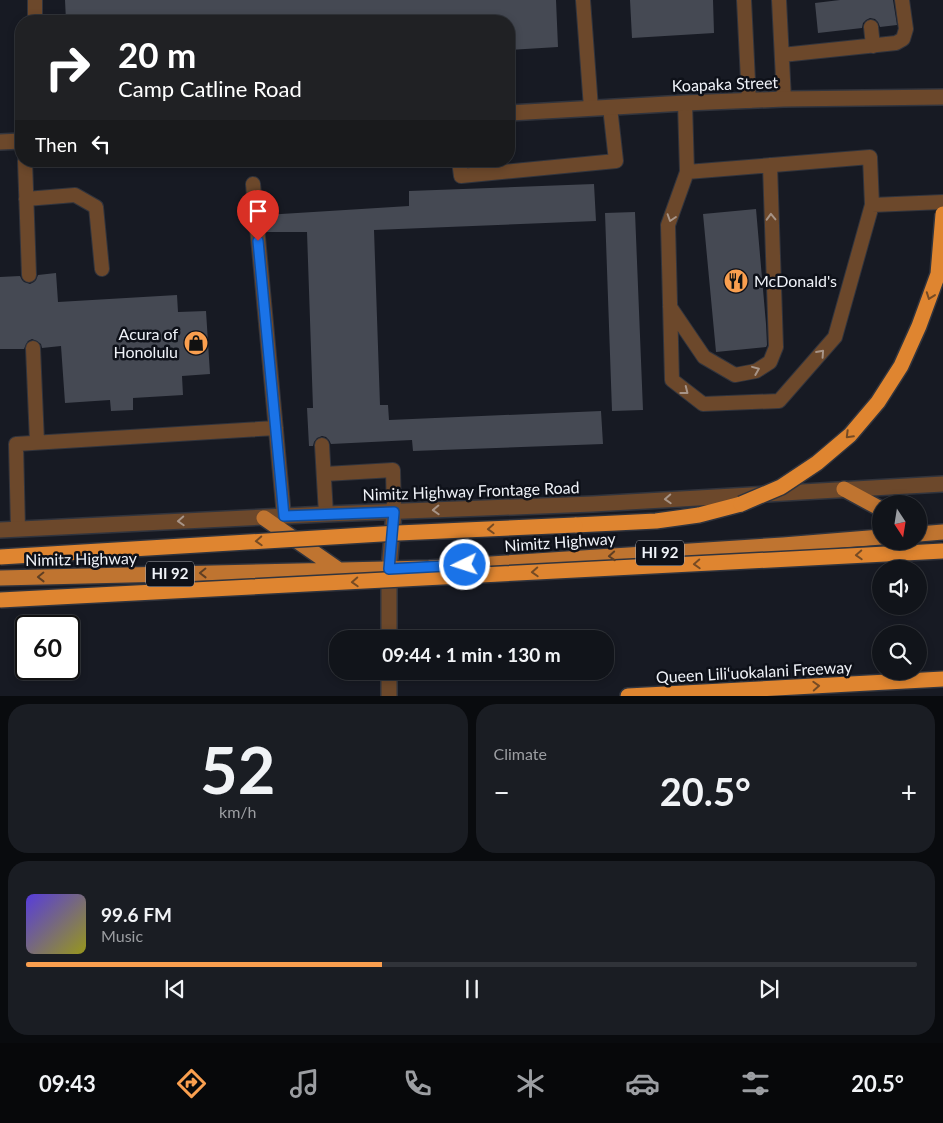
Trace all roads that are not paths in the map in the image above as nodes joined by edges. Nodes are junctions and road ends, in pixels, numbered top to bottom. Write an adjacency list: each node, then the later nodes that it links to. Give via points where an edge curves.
1 (35, 0): 6 (lane)
2 (583, 0): 15 (lane)
3 (744, 0): 12 (lane)
4 (779, 0): 9 (lane)
5 (902, 0): 8 (lane, via 906,29 903,39)
6 (35, 15)
7 (871, 28): 8 (lane)
8 (873, 46): 9 (lane)
9 (782, 55): 11 (lane)
10 (943, 97): 11 (street, Koapaka Street)
11 (784, 99): 12 (street, Koapaka Street)
12 (749, 100): 13 (street, Koapaka Street)
13 (685, 103): 14 (street, Koapaka Street); 22 (lane)
14 (610, 107): 15 (street, Koapaka Street); 21 (lane, via 616,161 460,176)
15 (591, 108): 16 (street, Koapaka Street)
16 (515, 113)
17 (15, 141): 18 (street)
18 (0, 142)
19 (770, 165): 22 (lane); 26 (lane, via 870,157); 30 (lane, one-way to 19, via 704,357 735,375 756,372 770,362 776,347)
20 (25, 167): 24 (lane)
21 (459, 167)
22 (687, 172): 30 (lane, one-way to 30, via 668,224)
23 (253, 184): 32 (lane)
24 (26, 199): 28 (lane, via 75,195 96,207); 29 (lane)
25 (943, 202): 26 (lane)
26 (872, 205): 30 (lane, one-way to 26, via 672,380 703,404 779,401 836,337)
27 (943, 214): 49 (highway, one-way to 49, bridge, via 938,274 902,366 878,402 850,435 817,464 781,487 741,504 699,516 656,521)
28 (102, 269)
29 (28, 275)
30 (670, 306)
31 (33, 348): 33 (lane)
32 (276, 428): 33 (lane); 41 (lane)
33 (37, 442): 43 (lane, via 16,444)
34 (322, 445): 35 (lane)
35 (325, 474): 39 (lane, via 393,470); 40 (lane)
36 (943, 484): 37 (street, Nimitz Highway Frontage Road)
37 (844, 490): 38 (main road); 39 (street, Nimitz Highway Frontage Road, one-way to 39)
38 (872, 504)
39 (394, 512): 40 (street, Nimitz Highway Frontage Road); 50 (street)
40 (326, 514): 41 (street, Nimitz Highway Frontage Road)
41 (284, 516): 42 (street, Nimitz Highway Frontage Road)
42 (264, 518): 43 (street, Nimitz Highway Frontage Road, one-way to 43); 51 (main road)
43 (18, 529): 44 (street, Nimitz Highway Frontage Road)
44 (0, 530)
45 (928, 532): 46 (main road)
46 (943, 532)
47 (872, 538): 50 (main road, Nimitz Highway / HI 92, one-way to 50)
48 (943, 551): 53 (highway, one-way to 53, bridge)
49 (0, 557)
50 (389, 569): 51 (main road, Nimitz Highway / HI 92); 54 (street)
51 (339, 570): 52 (main road, Nimitz Highway / HI 92, one-way to 52)
52 (0, 578)
53 (0, 600)
54 (389, 630)
55 (943, 679): 58 (highway, Queen Liliʻuokalani Freeway, one-way to 55)
56 (389, 680): 57 (street)
57 (389, 696)
58 (628, 696)

